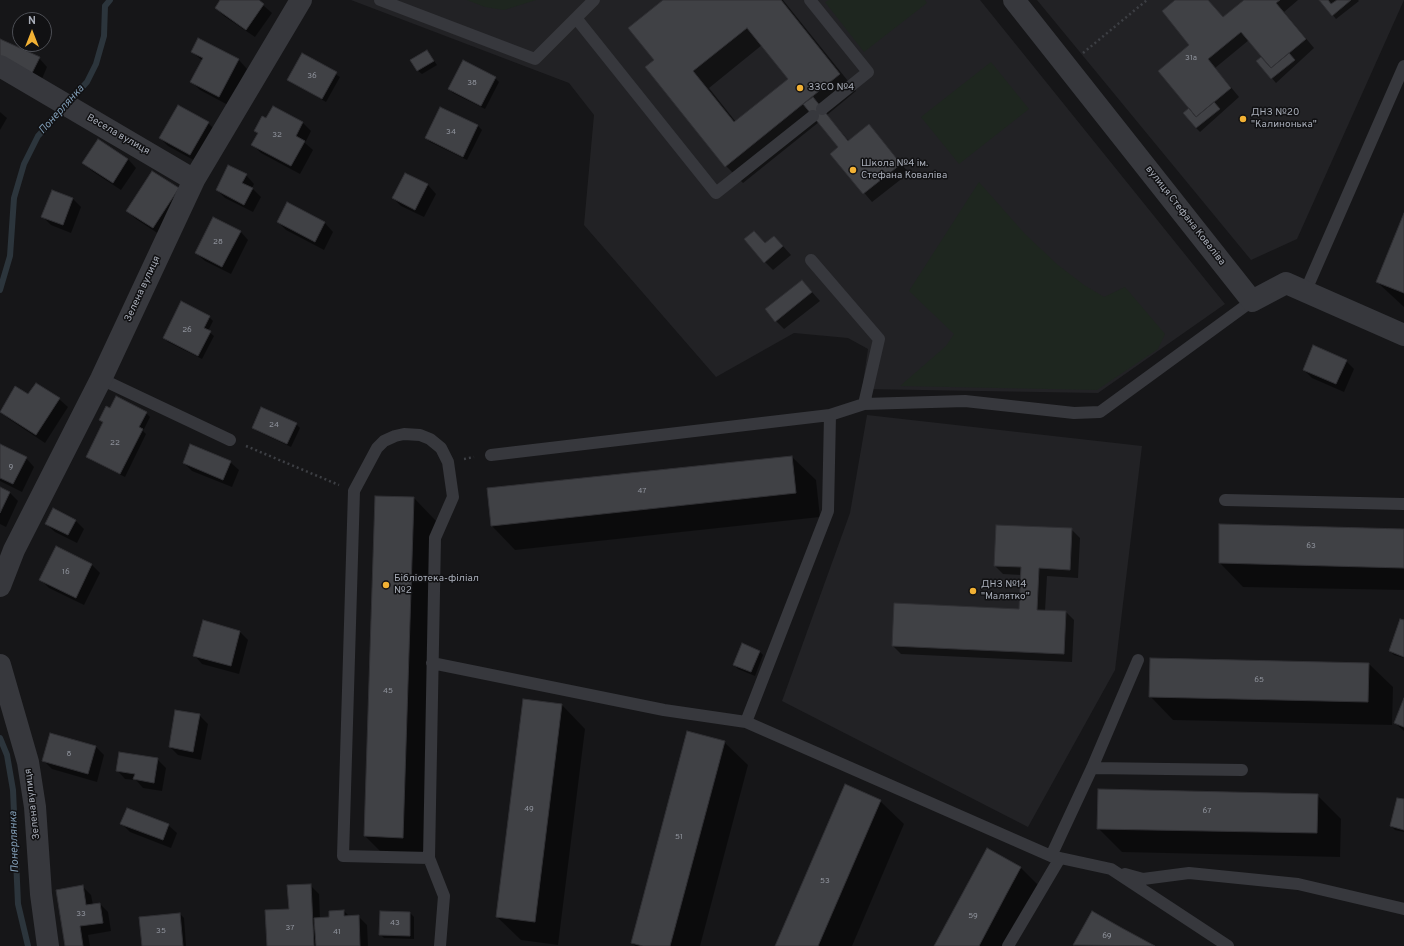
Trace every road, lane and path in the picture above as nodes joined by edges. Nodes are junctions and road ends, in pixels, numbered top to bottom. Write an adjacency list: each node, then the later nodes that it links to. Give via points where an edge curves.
1 (301, 0): 11 (street, Зелена вулиця)
2 (380, 0): 7 (lane, via 535,59)
3 (594, 0): 7 (lane)
4 (810, 0): 7 (lane, via 868,72 716,192)
5 (1014, 0): 9 (street, вулиця Стефана Коваліва)
6 (1147, 0): 9 (path)
7 (576, 18)
8 (0, 66): 11 (street, Весела вулиця)
9 (1067, 66): 14 (street, вулиця Стефана Коваліва)
10 (1404, 66): 13 (lane)
11 (194, 180): 16 (street, Зелена вулиця)
12 (811, 260): 17 (lane, via 879,339)
13 (1306, 290): 14 (street, via 1286,283); 15 (street)
14 (1252, 301): 17 (lane, via 1100,412 1074,413 965,401)
15 (1404, 335)
16 (101, 379): 19 (lane); 25 (street, Зелена вулиця, via 14,550)
17 (864, 404): 18 (lane)
18 (830, 415): 20 (lane); 29 (lane, via 828,511)
19 (230, 440): 22 (path)
20 (491, 455): 21 (path)
21 (448, 462): 22 (lane, via 441,448 420,434 395,436 377,448); 27 (lane, via 453,497 435,538)
22 (354, 492): 33 (lane, via 343,856)
23 (1225, 500): 24 (lane)
24 (1404, 504)
25 (0, 586)
26 (1138, 660): 30 (lane)
27 (432, 663): 29 (lane, via 664,710); 33 (lane)
28 (0, 665): 36 (street, Зелена вулиця, via 28,762 35,807)
29 (746, 722): 32 (lane)
30 (1092, 768): 31 (lane); 32 (lane)
31 (1242, 770)
32 (1056, 857): 34 (lane); 38 (lane)
33 (429, 858): 37 (lane, via 444,896)
34 (1111, 869): 35 (lane, via 1143,879 1189,873 1298,884); 39 (lane)
35 (1404, 909)
36 (48, 946)
37 (440, 946)
38 (1008, 946)
39 (1228, 946)

